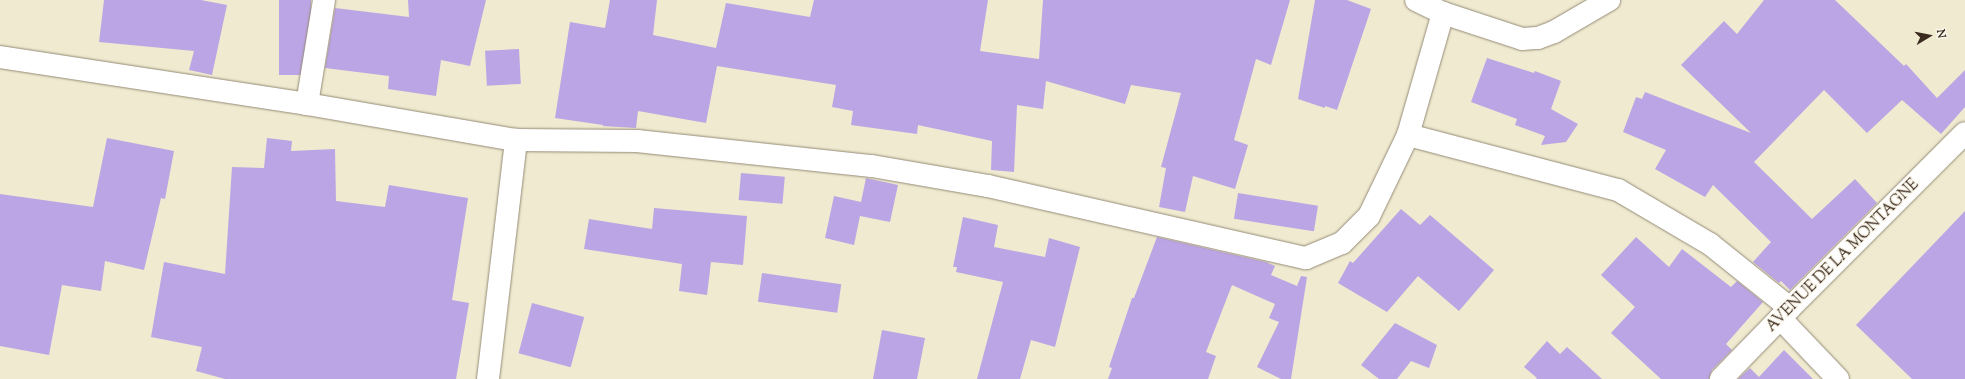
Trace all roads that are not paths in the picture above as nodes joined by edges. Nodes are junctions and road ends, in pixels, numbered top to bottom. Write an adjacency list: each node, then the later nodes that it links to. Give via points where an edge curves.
1 (324, 0): 6 (street)
2 (1416, 0): 4 (street)
3 (1609, 0): 4 (street, via 1554,32 1538,38 1522,39)
4 (1443, 13): 8 (street)
5 (0, 57): 6 (street)
6 (307, 104): 9 (street)
7 (1965, 133): 10 (street, AVENUE DE LA MONTAGNE)
8 (1408, 135): 9 (street, via 1369,216 1342,243 1306,258 988,186 872,166 637,141); 10 (street, via 1618,190 1710,244)
9 (516, 140): 11 (street)
10 (1785, 313): 12 (street, AVENUE DE LA MONTAGNE); 13 (street)
11 (488, 379)
12 (1721, 379)
13 (1838, 379)

